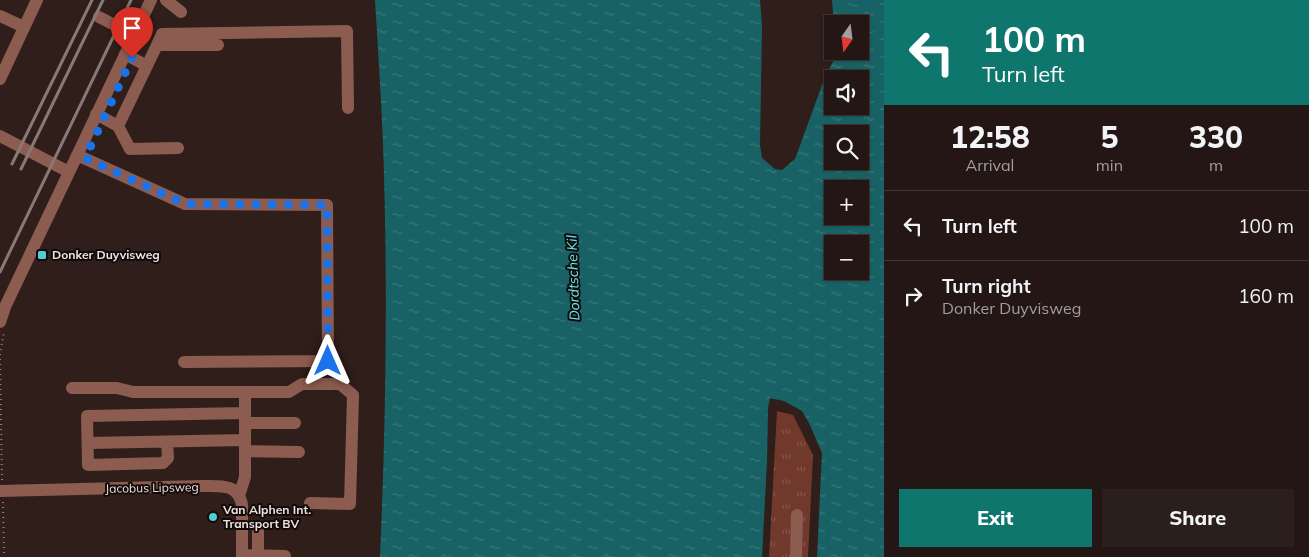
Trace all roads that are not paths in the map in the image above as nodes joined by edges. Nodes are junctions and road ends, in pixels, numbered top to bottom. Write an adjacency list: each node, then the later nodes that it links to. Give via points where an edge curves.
1 (37, 0): 7 (street)
2 (151, 0): 8 (street)
3 (166, 0): 4 (street)
4 (181, 12)
5 (0, 16): 7 (street)
6 (98, 17): 8 (street)
7 (24, 27): 13 (street)
8 (134, 35): 11 (street)
9 (157, 45): 10 (street); 12 (street); 14 (street, via 162,34 347,31)
10 (218, 45)
11 (125, 54): 12 (street); 15 (street)
12 (147, 66): 16 (street)
13 (0, 79)
14 (348, 108)
15 (96, 114): 16 (street); 19 (street)
16 (118, 126): 18 (street, via 130,149)
17 (0, 136): 20 (street)
18 (178, 148)
19 (77, 155): 20 (street); 22 (street, via 185,204 327,205 328,361)
20 (69, 172): 21 (street, via 5,307)
21 (3, 324)
22 (184, 362)
23 (72, 388): 24 (street, via 117,388 133,392)
24 (245, 392): 25 (street); 33 (street, via 289,392 302,384 340,384 353,395 350,504)
25 (245, 418): 26 (street); 28 (street, via 87,416); 29 (street)
26 (295, 423)
27 (167, 442): 28 (street); 28 (street, via 168,458 163,463 88,465); 29 (street)
28 (88, 443)
29 (245, 446): 30 (street); 32 (street, via 245,477)
30 (299, 452)
31 (1, 491): 32 (street, Jacobus Lipsweg, via 223,486)
32 (239, 496): 36 (street, via 242,505)
33 (310, 502)
34 (797, 515): 39 (street)
35 (258, 526): 37 (street)
36 (242, 556): 37 (street)
37 (258, 556): 38 (street)
38 (285, 556)
39 (796, 557)

